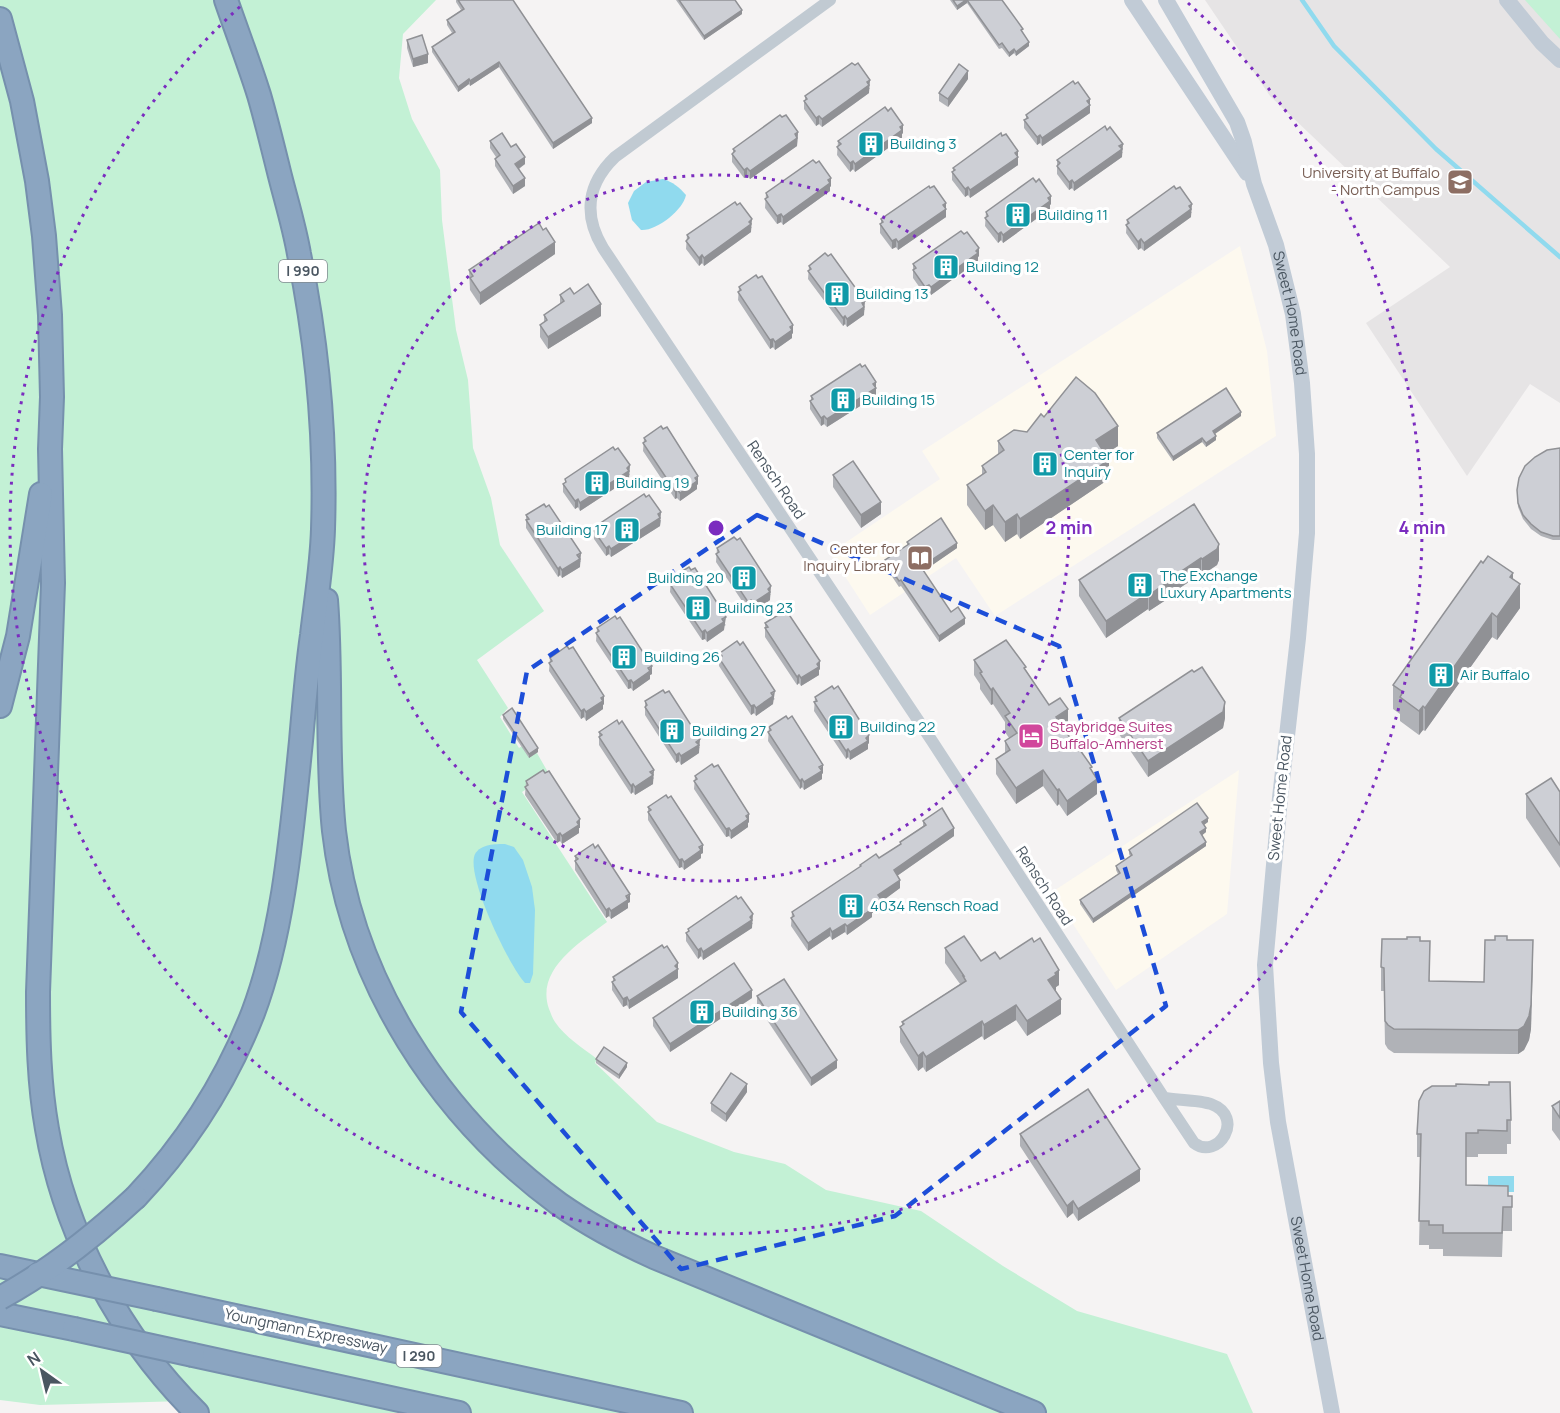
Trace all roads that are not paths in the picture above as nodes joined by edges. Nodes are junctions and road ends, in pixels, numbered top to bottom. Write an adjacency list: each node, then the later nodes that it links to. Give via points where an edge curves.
1 (226, 0): 10 (highway, I 990, via 259,96 304,279 320,411)
2 (830, 0): 12 (street, Rensch Road, via 615,157 600,174 592,195 593,228)
3 (1132, 0): 8 (main road, Sweet Home Road)
4 (1166, 0): 8 (main road, Sweet Home Road, via 1237,122)
5 (1507, 0): 7 (main road)
6 (0, 19): 9 (highway, via 27,128 44,236 51,342)
7 (1560, 60)
8 (1254, 184): 20 (main road, Sweet Home Road, via 1276,245 1293,314 1307,454 1307,533 1265,965 1271,1063 1278,1122)
9 (50, 448): 11 (highway, via 18,636); 16 (highway, via 53,583 38,992 44,1113 61,1186 102,1284 149,1359)
10 (322, 552): 14 (highway, bridge, via 277,923 262,985 240,1043 206,1107 171,1158 136,1197 41,1275); 19 (highway, via 329,639 330,781 343,884 384,997 415,1053 444,1094 517,1170 605,1233 674,1266)
11 (0, 706)
12 (1164, 1098): 12 (street, Rensch Road, via 1210,1103 1219,1108 1229,1123 1226,1133 1213,1146 1199,1147)
13 (0, 1266): 18 (highway, Youngmann Expressway / I 290, bridge)
14 (0, 1298)
15 (0, 1314): 17 (highway, bridge)
16 (197, 1413)
17 (459, 1413)
18 (681, 1413)
19 (1034, 1413)
20 (1332, 1413)

